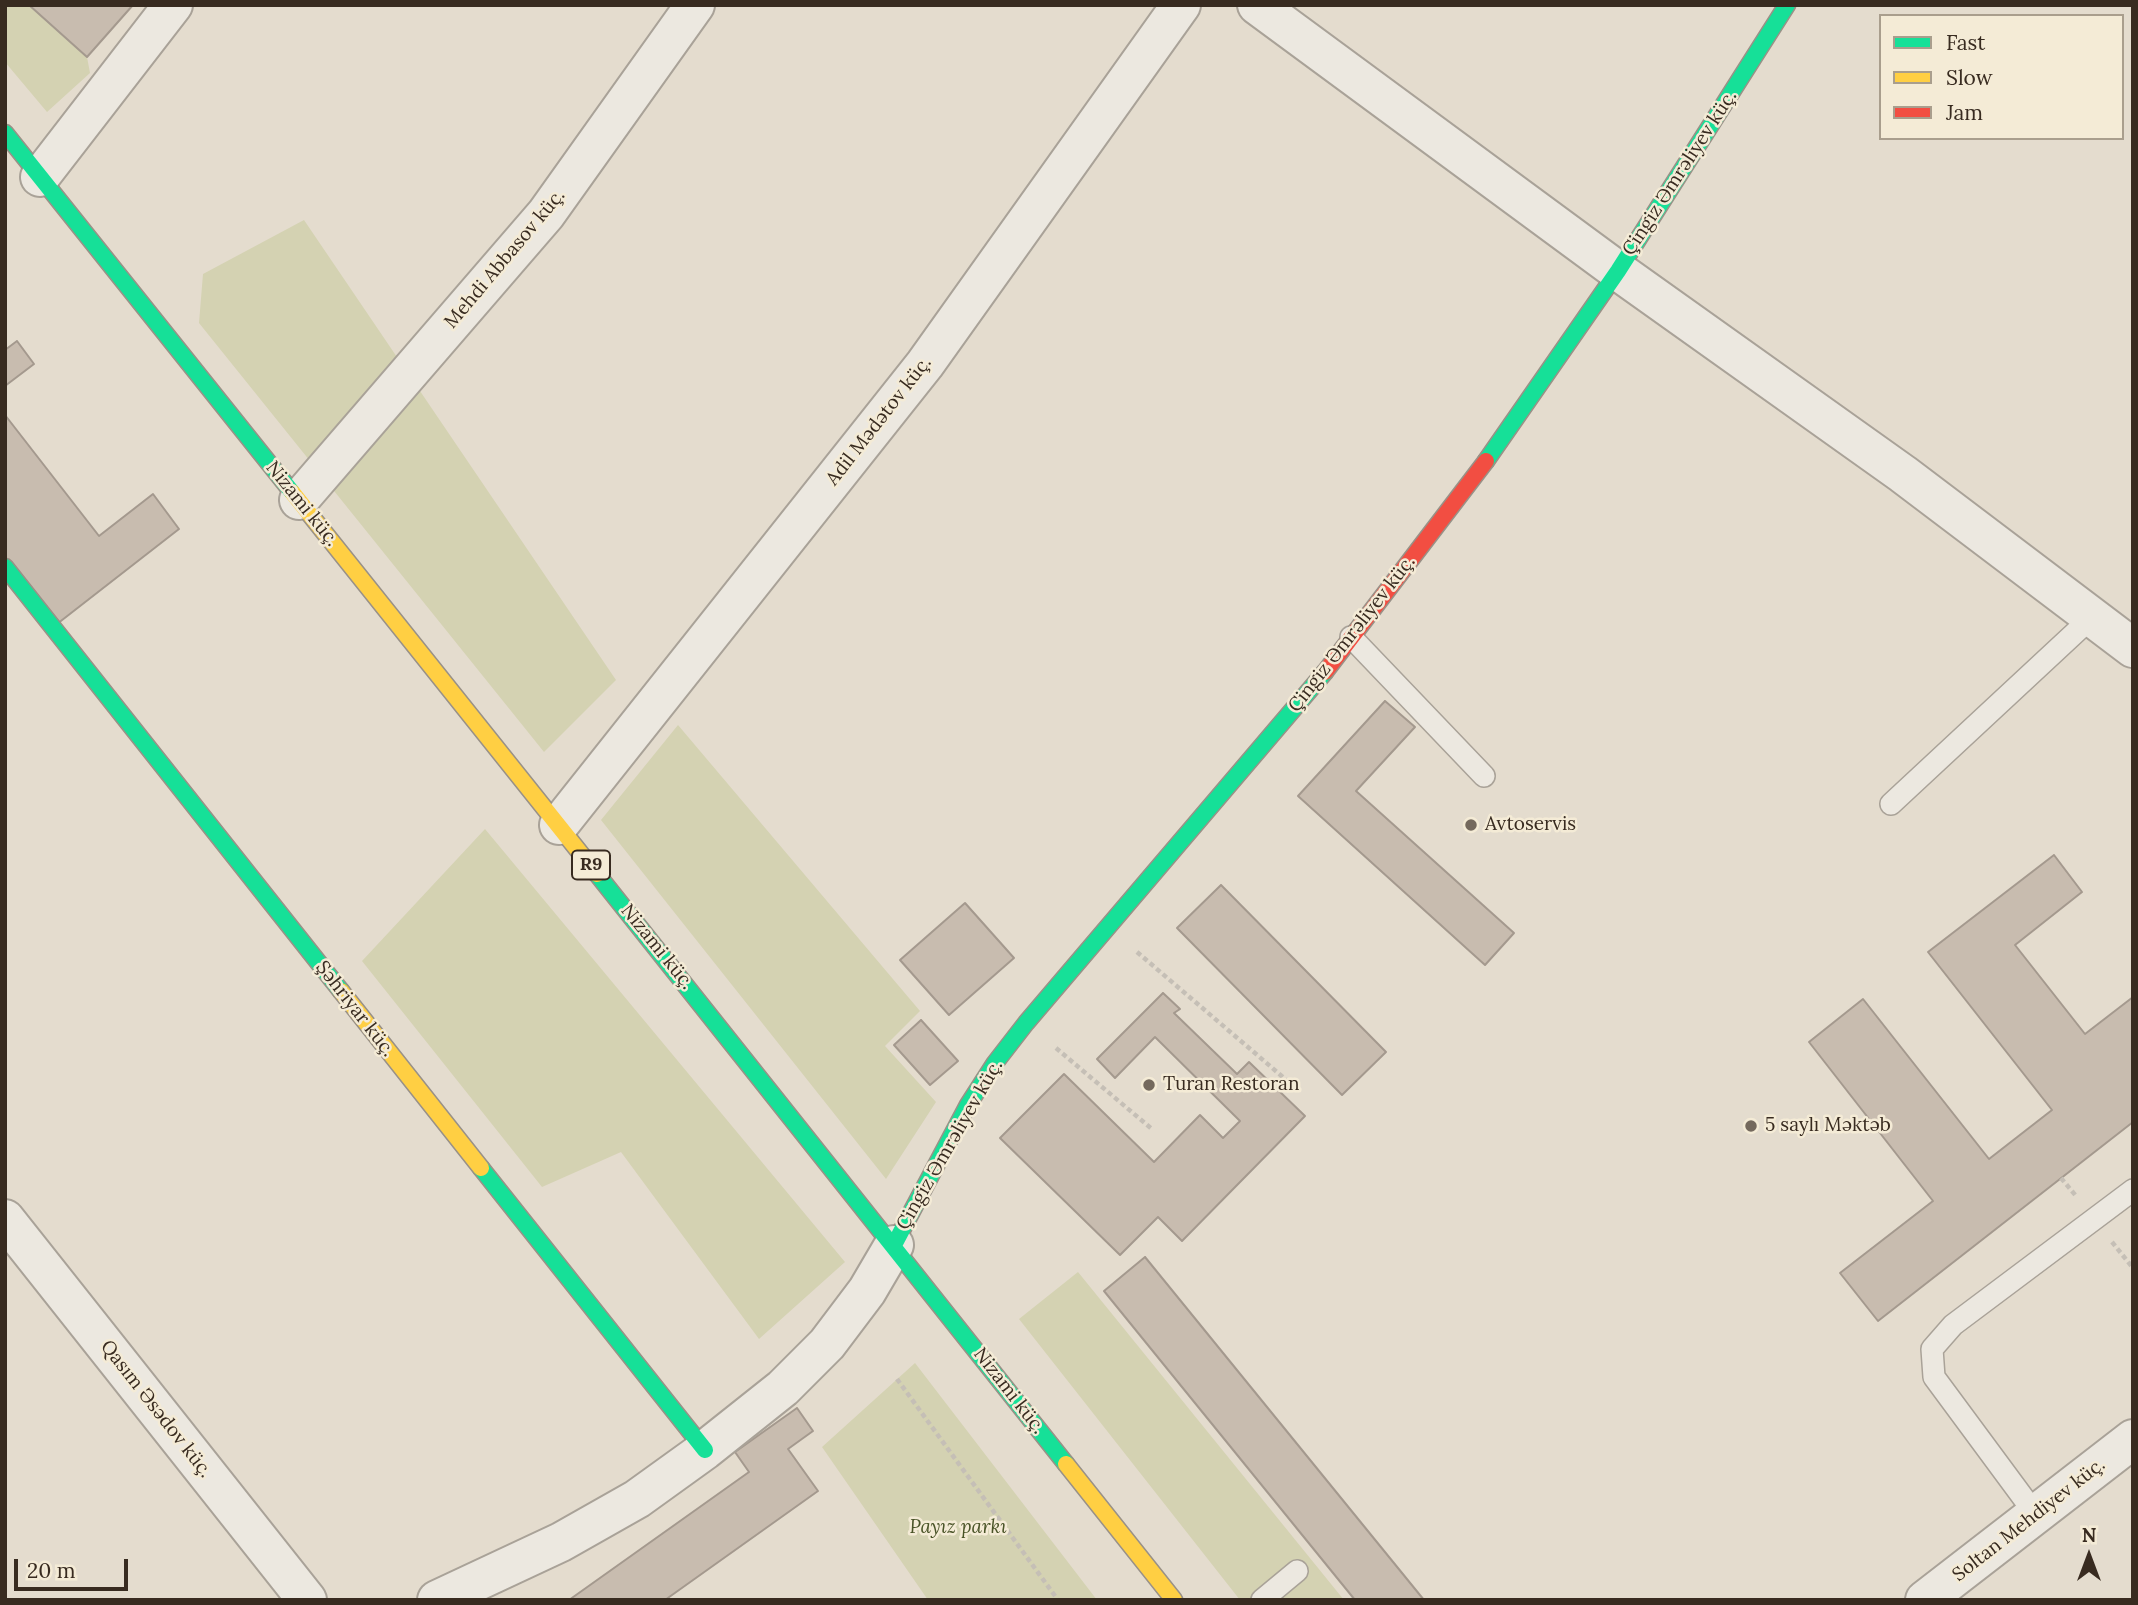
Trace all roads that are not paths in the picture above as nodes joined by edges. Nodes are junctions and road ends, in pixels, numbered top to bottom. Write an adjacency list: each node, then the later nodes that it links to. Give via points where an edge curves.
1 (173, 5): 7 (street)
2 (695, 5): 9 (street, Mehdi Abbasov küç., via 545,214)
3 (1181, 5): 16 (street, Adil Mədətov küç., via 925,365)
4 (1256, 5): 8 (street)
5 (1787, 5): 8 (main road, Çingiz Əmrəliyev küç.)
6 (5, 133): 7 (main road, Nizami küç. / R9)
7 (40, 177): 9 (main road, Nizami küç. / R9)
8 (1618, 271): 11 (street, via 1903,474); 12 (main road, Çingiz Əmrəliyev küç., via 1476,475)
9 (299, 500): 16 (main road, Nizami küç. / R9)
10 (5, 567): 21 (main road, Şəhriyar küç.)
11 (2091, 618): 13 (street); 15 (lane)
12 (1351, 637): 14 (lane); 19 (main road, Çingiz Əmrəliyev küç., via 995,1063)
13 (2133, 648)
14 (1484, 776)
15 (1891, 804)
16 (559, 825): 19 (main road, Nizami küç. / R9)
17 (2133, 1190): 22 (lane, via 1953,1325 1932,1349 1934,1377)
18 (5, 1219): 25 (street, Qasım Əsədov küç.)
19 (894, 1245): 21 (street, via 827,1344 783,1388); 26 (main road, Nizami küç. / R9)
20 (2133, 1440): 22 (street, Soltan Mehdiyev küç.)
21 (705, 1450): 24 (street, via 637,1499)
22 (2036, 1515): 28 (street, Soltan Mehdiyev küç.)
23 (1297, 1571): 27 (lane)
24 (462, 1595)
25 (307, 1600)
26 (1174, 1600)
27 (1262, 1600)
28 (1925, 1600)

